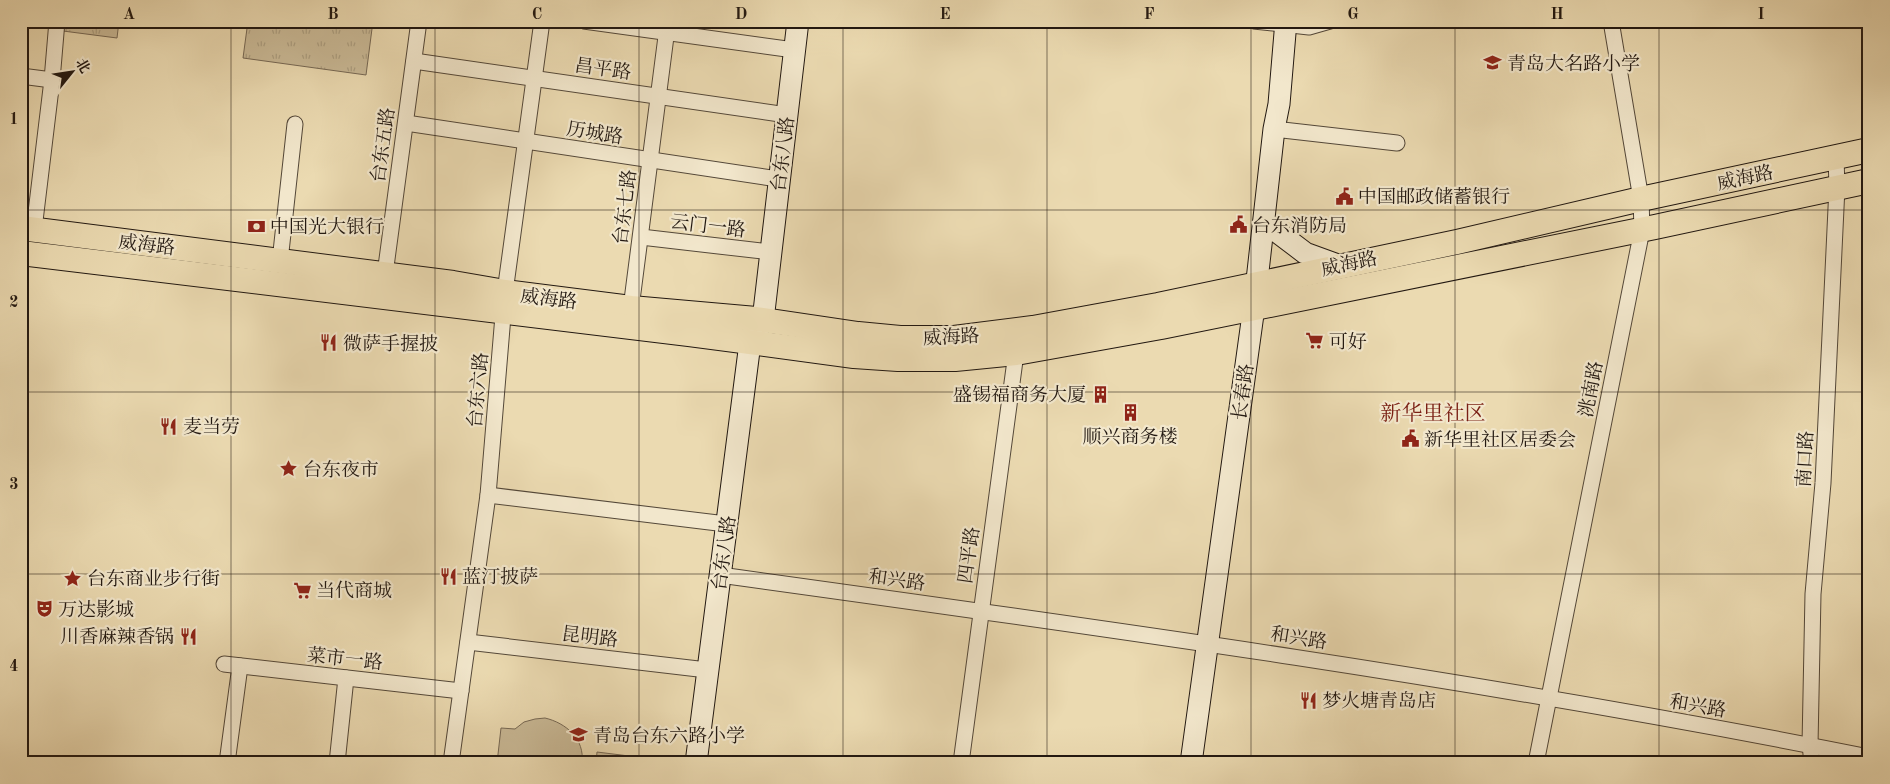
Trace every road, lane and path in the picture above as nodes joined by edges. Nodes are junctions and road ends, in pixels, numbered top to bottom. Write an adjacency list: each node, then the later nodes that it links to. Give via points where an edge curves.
1 (57, 21): 16 (street)
2 (419, 21): 13 (street, 台东五路)
3 (542, 21): 15 (street, 台东六路)
4 (584, 21): 11 (street)
5 (792, 21): 12 (main road, 台东八路)
6 (798, 21): 12 (main road, 台东八路)
7 (1254, 21): 10 (street)
8 (1330, 21): 10 (street, via 1309,27)
9 (1611, 21): 30 (street, 洮南路)
10 (1286, 23): 21 (main road, 长春路)
11 (667, 27): 12 (street); 17 (street, 台东七路)
12 (792, 49): 18 (main road, 台东八路)
13 (414, 61): 15 (street, 昌平路); 19 (street, 台东五路)
14 (21, 76): 16 (street)
15 (535, 78): 17 (street, 昌平路); 22 (street, 台东六路)
16 (52, 80): 32 (street)
17 (658, 96): 18 (street, 昌平路); 26 (street, 台东七路)
18 (784, 115): 27 (main road, 台东八路)
19 (406, 123): 22 (street, 历城路); 39 (street, 台东五路)
20 (295, 124): 37 (street)
21 (1274, 129): 23 (street); 31 (main road, 长春路)
22 (526, 142): 26 (street, 历城路); 41 (street, 台东六路)
23 (1397, 143)
24 (1869, 150): 25 (main road, 威海路)
25 (1836, 158): 29 (street, 南口路); 30 (main road, 威海路)
26 (650, 161): 27 (street, 历城路); 34 (street, 台东七路)
27 (775, 179): 35 (main road, 台东八路)
28 (1869, 180): 29 (main road, 威海路)
29 (1837, 188): 33 (main road, 威海路); 59 (street, 南口路, via 1823,483 1813,594)
30 (1641, 199): 33 (street, 洮南路); 38 (main road, 威海路, via 1456,242)
31 (1264, 222): 38 (main road, via 1305,254); 40 (main road, 长春路)
32 (28, 229): 37 (main road, 威海路)
33 (1642, 230): 42 (main road, 威海路); 58 (street, 洮南路)
34 (641, 237): 35 (street, 云门一路); 43 (street, 台东七路)
35 (767, 252): 44 (main road, 台东八路)
36 (21, 253): 41 (main road, 威海路)
37 (280, 261): 39 (main road, 威海路)
38 (1338, 265): 40 (main road, 威海路)
39 (385, 274): 41 (main road, 威海路, via 453,283)
40 (1257, 283): 42 (main road, 长春路); 44 (main road, 威海路, via 1063,323 954,338 900,338)
41 (504, 302): 43 (main road, 威海路); 45 (main road, 威海路); 47 (street, 台东六路)
42 (1254, 307): 46 (main road, 威海路); 52 (main road, 长春路)
43 (631, 308): 44 (main road, 威海路)
44 (759, 320): 45 (main road, 台东八路)
45 (750, 342): 46 (main road, 威海路, via 898,359 955,359); 48 (main road, 台东八路)
46 (1016, 353): 50 (street, 四平路)
47 (488, 494): 48 (street); 51 (street, 台东六路)
48 (726, 524): 49 (main road, 台东八路)
49 (720, 575): 50 (street, 和兴路); 55 (main road, 台东八路)
50 (981, 611): 52 (street, 和兴路); 65 (street, 四平路)
51 (468, 642): 55 (street, 昆明路); 57 (street, 台东六路)
52 (1207, 642): 58 (street, 和兴路); 66 (main road, 长春路)
53 (224, 664): 54 (street, 菜市一路)
54 (240, 666): 56 (street, 菜市一路); 61 (street)
55 (708, 670): 64 (main road, 台东八路)
56 (346, 678): 57 (street, 菜市一路); 62 (street)
57 (461, 691): 63 (street, 台东六路)
58 (1550, 698): 59 (street, 和兴路); 67 (street, 洮南路)
59 (1810, 745): 60 (street, 和兴路); 68 (street, 南口路)
60 (1869, 757)
61 (227, 763)
62 (337, 763)
63 (451, 763)
64 (696, 763)
65 (961, 763)
66 (1191, 763)
67 (1536, 763)
68 (1812, 763)

